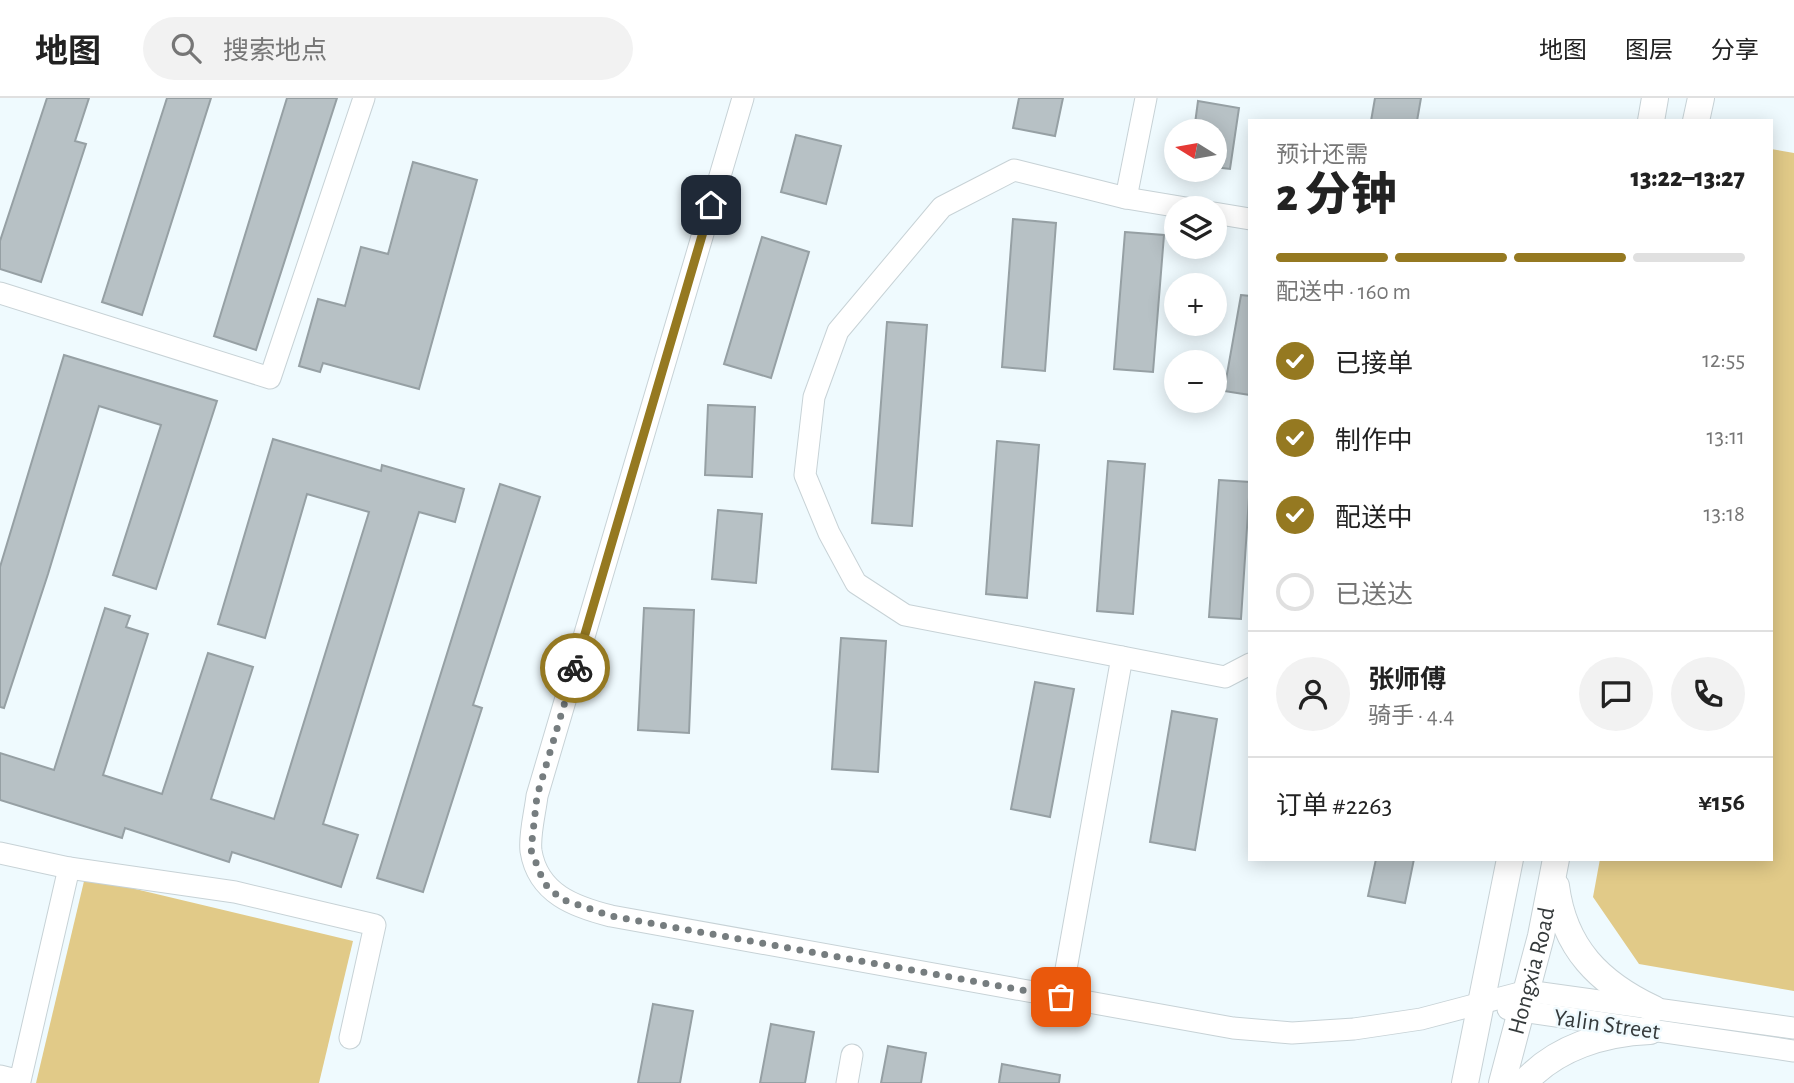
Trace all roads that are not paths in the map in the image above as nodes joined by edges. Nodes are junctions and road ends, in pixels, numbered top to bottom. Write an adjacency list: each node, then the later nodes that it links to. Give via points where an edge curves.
1 (364, 98): 12 (street, via 270,378)
2 (743, 98): 19 (street, via 537,796 531,850 544,883 579,908)
3 (1146, 98): 8 (street)
4 (1655, 98): 6 (street)
5 (1701, 98): 7 (street)
6 (1651, 119)
7 (1696, 119)
8 (1126, 198): 9 (street); 13 (street, via 1014,170 942,207 838,331 814,397 805,475 856,583 905,615)
9 (1164, 204)
10 (1227, 215): 11 (street)
11 (1248, 219)
12 (0, 293)
13 (1122, 657): 14 (street, via 1225,677); 19 (street)
14 (1248, 665)
15 (0, 853): 18 (street)
16 (1510, 861): 20 (street, Hongxia Road)
17 (1555, 865): 21 (street, Hongxia Road); 22 (street, via 1564,920 1582,955 1601,978)
18 (69, 867): 24 (street, via 235,892 375,925); 27 (street, via 20,1081)
19 (1061, 997): 20 (street, via 1233,1028 1292,1033 1388,1025)
20 (1483, 1002): 21 (street, Yalin Street); 29 (street, Hongxia Road)
21 (1524, 1002): 22 (street, Yalin Street); 30 (street, Hongxia Road)
22 (1652, 1020): 23 (street, Yalin Street); 25 (street, Yalin Street); 31 (street, via 1582,1043)
23 (1794, 1028)
24 (350, 1038)
25 (1794, 1051)
26 (852, 1055): 28 (street)
27 (0, 1076)
28 (847, 1083)
29 (1465, 1083)
30 (1502, 1083)
31 (1524, 1083)

